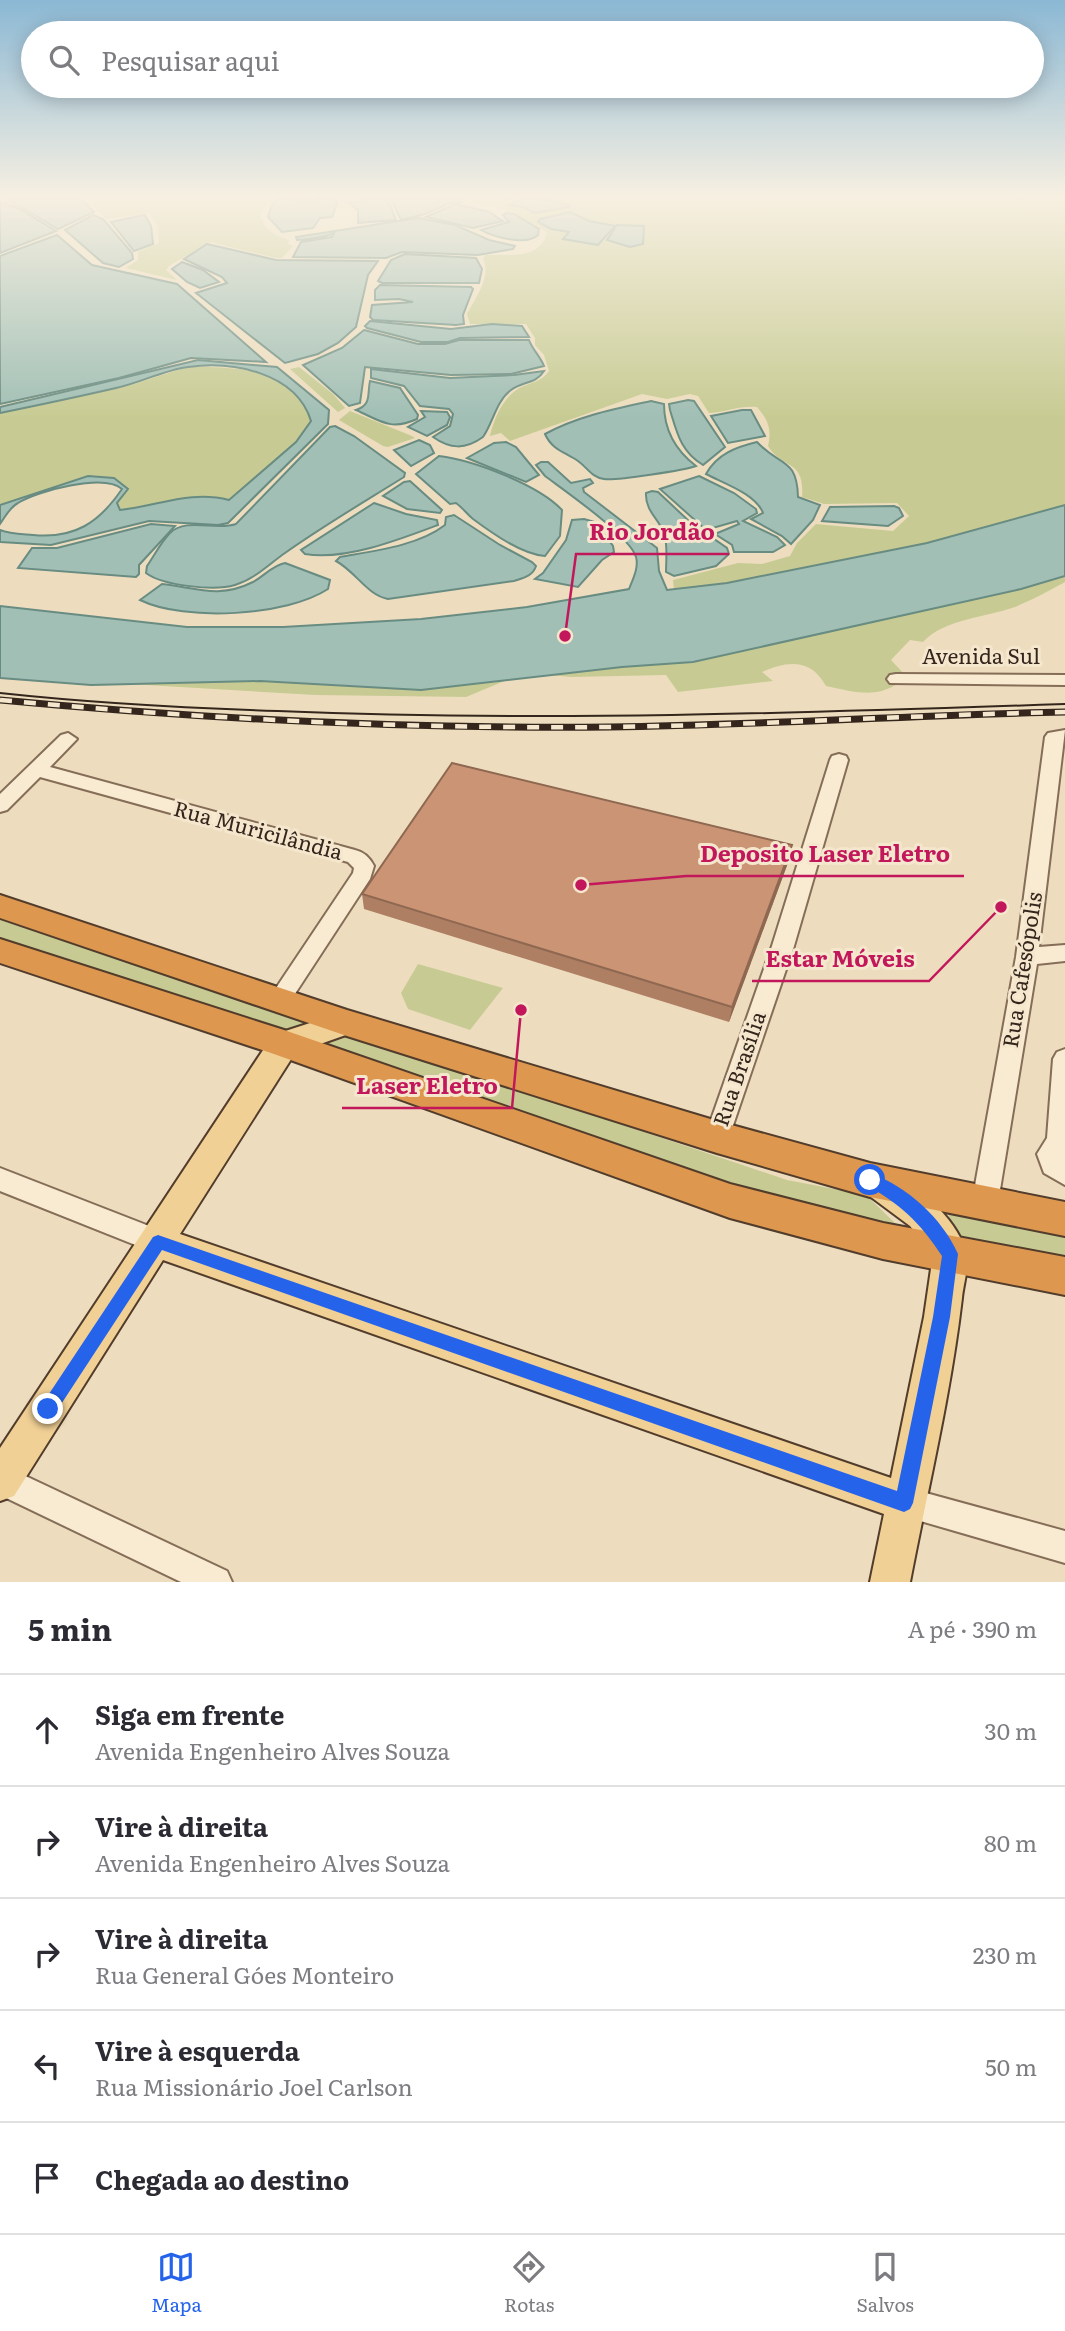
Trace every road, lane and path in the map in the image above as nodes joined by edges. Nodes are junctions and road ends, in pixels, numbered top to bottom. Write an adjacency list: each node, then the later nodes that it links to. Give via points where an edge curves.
1 (896, 679): 2 (street, Avenida Sul)
2 (1065, 680)
3 (1060, 736): 11 (street, Rua Cafesópolis)
4 (68, 739): 6 (street)
5 (839, 760): 16 (street, Rua Brasília, via 760,1029)
6 (36, 770): 7 (street); 12 (street, Rua Muricilândia, via 361,862 363,874)
7 (0, 805)
8 (0, 906): 12 (highway)
9 (0, 951): 14 (highway)
10 (1065, 953): 11 (street)
11 (1027, 957): 21 (street, Rua Cafesópolis)
12 (279, 1000): 13 (highway)
13 (347, 1023): 14 (main road); 16 (highway)
14 (284, 1044): 23 (main road); 24 (highway, via 730,1201)
15 (1065, 1059): 17 (street)
16 (717, 1137): 20 (highway)
17 (1062, 1144): 18 (street, via 1051,1150 1050,1159)
18 (1065, 1174)
19 (0, 1179): 23 (street)
20 (870, 1180): 21 (highway); 24 (main road, via 902,1198 927,1220)
21 (985, 1202): 22 (highway)
22 (1065, 1219)
23 (158, 1242): 26 (main road); 27 (main road)
24 (950, 1254): 25 (highway); 27 (main road, via 942,1317)
25 (1065, 1276)
26 (1, 1480): 29 (street)
27 (904, 1503): 28 (street); 30 (main road)
28 (1065, 1547)
29 (216, 1582)
30 (890, 1582)

